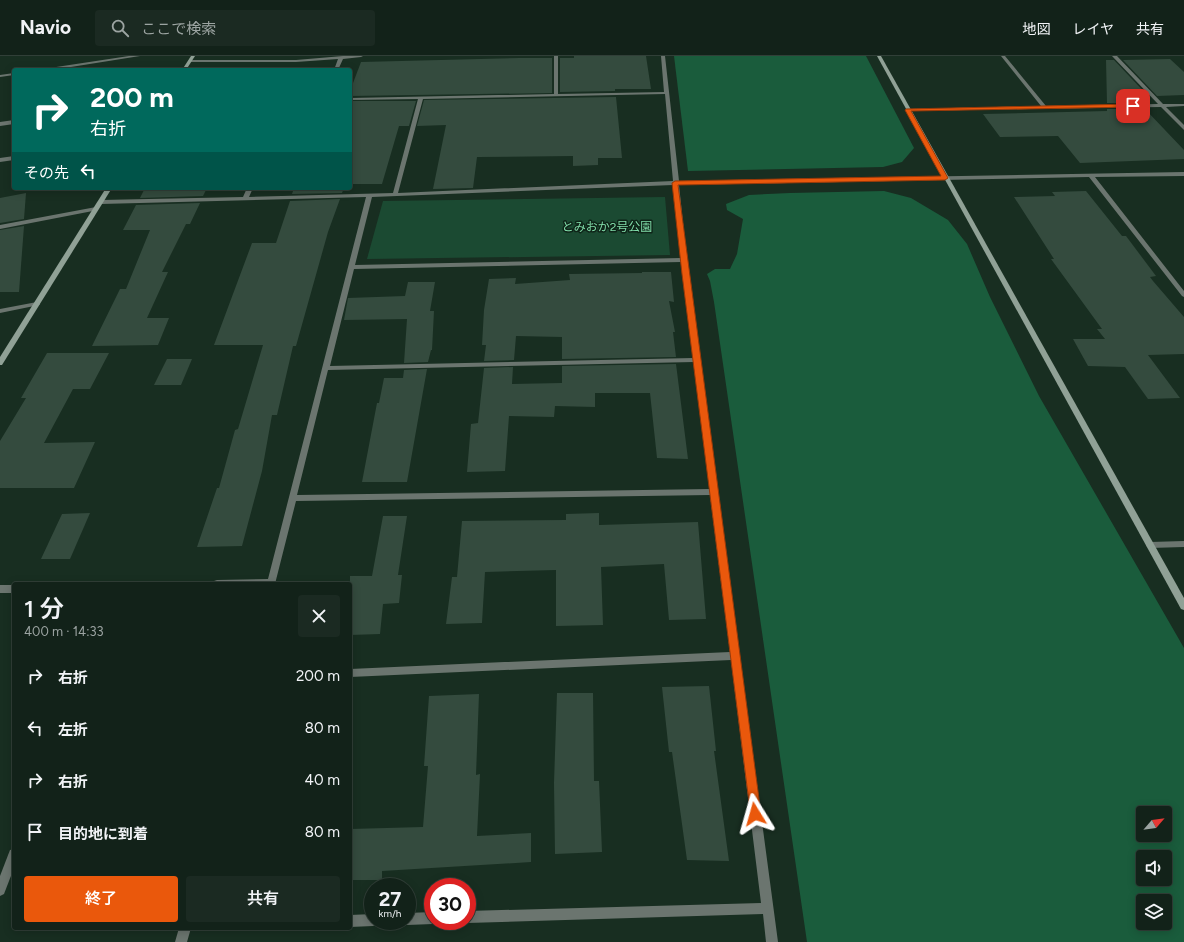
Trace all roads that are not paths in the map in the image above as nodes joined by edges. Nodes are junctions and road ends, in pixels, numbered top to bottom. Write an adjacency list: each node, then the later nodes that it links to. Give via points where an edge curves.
1 (138, 56): 11 (street)
2 (193, 56): 10 (street)
3 (361, 56): 9 (street)
4 (556, 56): 17 (street)
5 (663, 56): 16 (street)
6 (879, 56): 23 (street)
7 (1003, 56): 22 (street)
8 (1114, 56): 20 (street)
9 (341, 58): 10 (street, via 296,61); 13 (street)
10 (190, 61): 12 (street)
11 (57, 68)
12 (185, 68)
13 (337, 68)
14 (12, 74): 15 (street)
15 (0, 76)
16 (667, 93): 17 (street); 32 (street)
17 (556, 95): 18 (street)
18 (421, 98): 19 (street); 35 (street)
19 (352, 99)
20 (1162, 105): 21 (street); 22 (street); 26 (street)
21 (1184, 105)
22 (1044, 107): 23 (street)
23 (908, 110): 31 (street)
24 (12, 122): 25 (street)
25 (0, 124)
26 (1184, 128)
27 (12, 158): 28 (street)
28 (0, 160)
29 (1184, 174): 30 (street)
30 (1091, 176): 31 (street); 43 (street)
31 (945, 178): 32 (street); 52 (street)
32 (675, 183): 35 (street); 41 (street)
33 (108, 190): 38 (street)
34 (249, 190): 37 (street)
35 (395, 195): 36 (street)
36 (369, 196): 37 (street); 42 (street)
37 (245, 199): 38 (street)
38 (101, 202): 39 (street)
39 (96, 209): 40 (street); 44 (street)
40 (0, 227)
41 (684, 260): 42 (street); 46 (street)
42 (351, 267): 48 (street)
43 (1184, 295)
44 (37, 304): 45 (street); 47 (street)
45 (0, 311)
46 (697, 360): 48 (street); 49 (street)
47 (0, 363)
48 (326, 368): 50 (street)
49 (714, 492): 50 (street); 57 (street)
50 (293, 498): 53 (street)
51 (1184, 544): 52 (street)
52 (1150, 545): 56 (street)
53 (272, 582)
54 (0, 589): 55 (street)
55 (12, 589)
56 (1184, 606)
57 (735, 656): 58 (street); 61 (street)
58 (352, 673)
59 (12, 859): 60 (street)
60 (0, 890)
61 (768, 908): 62 (street); 67 (street)
62 (476, 917)
63 (364, 920): 64 (street)
64 (352, 921)
65 (184, 930): 66 (street)
66 (181, 942)
67 (772, 942)

